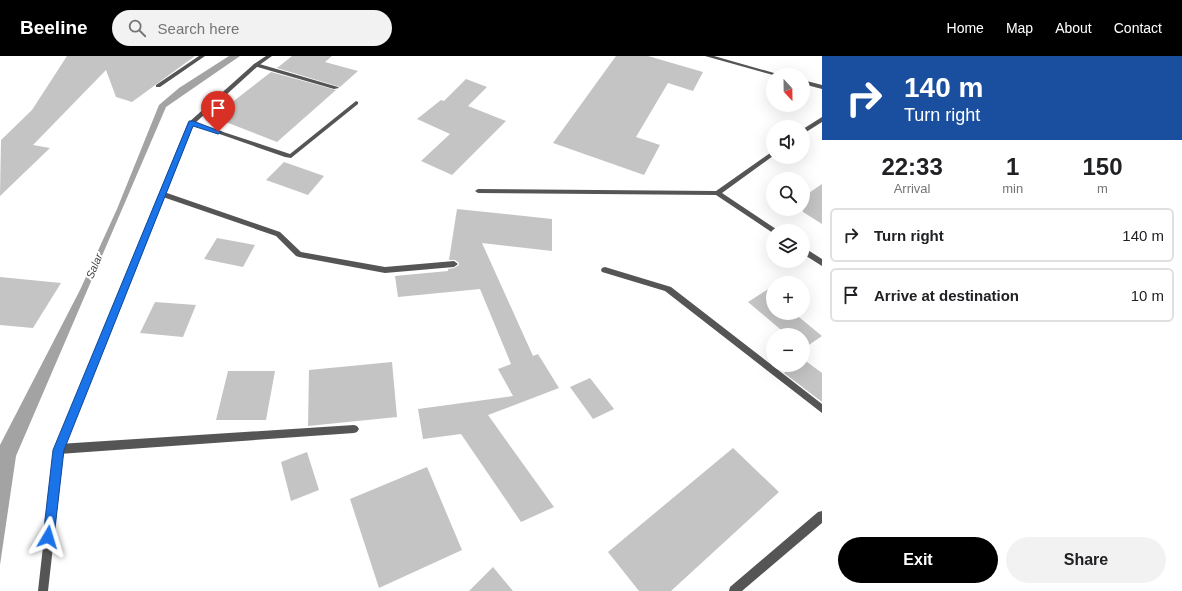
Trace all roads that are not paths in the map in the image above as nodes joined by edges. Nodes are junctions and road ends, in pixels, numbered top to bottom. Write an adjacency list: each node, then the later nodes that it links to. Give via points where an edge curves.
1 (202, 56): 7 (street)
2 (269, 56): 4 (street)
3 (708, 56): 5 (street)
4 (256, 65): 9 (street); 12 (street)
5 (766, 72)
6 (810, 84): 8 (street)
7 (158, 86)
8 (822, 87)
9 (336, 88)
10 (356, 103): 12 (street, via 291,156)
11 (822, 119): 13 (street)
12 (191, 123): 17 (street)
13 (810, 127)
14 (766, 158): 16 (street)
15 (478, 191): 16 (street)
16 (717, 193): 18 (street)
17 (162, 194): 21 (street, via 278,234 299,254 385,270); 25 (street)
18 (766, 226)
19 (810, 255): 20 (street)
20 (822, 263)
21 (454, 264)
22 (605, 270): 23 (street, via 668,289)
23 (822, 409)
24 (354, 429): 25 (street)
25 (59, 450): 27 (street)
26 (822, 516): 28 (street)
27 (43, 591)
28 (734, 591)

